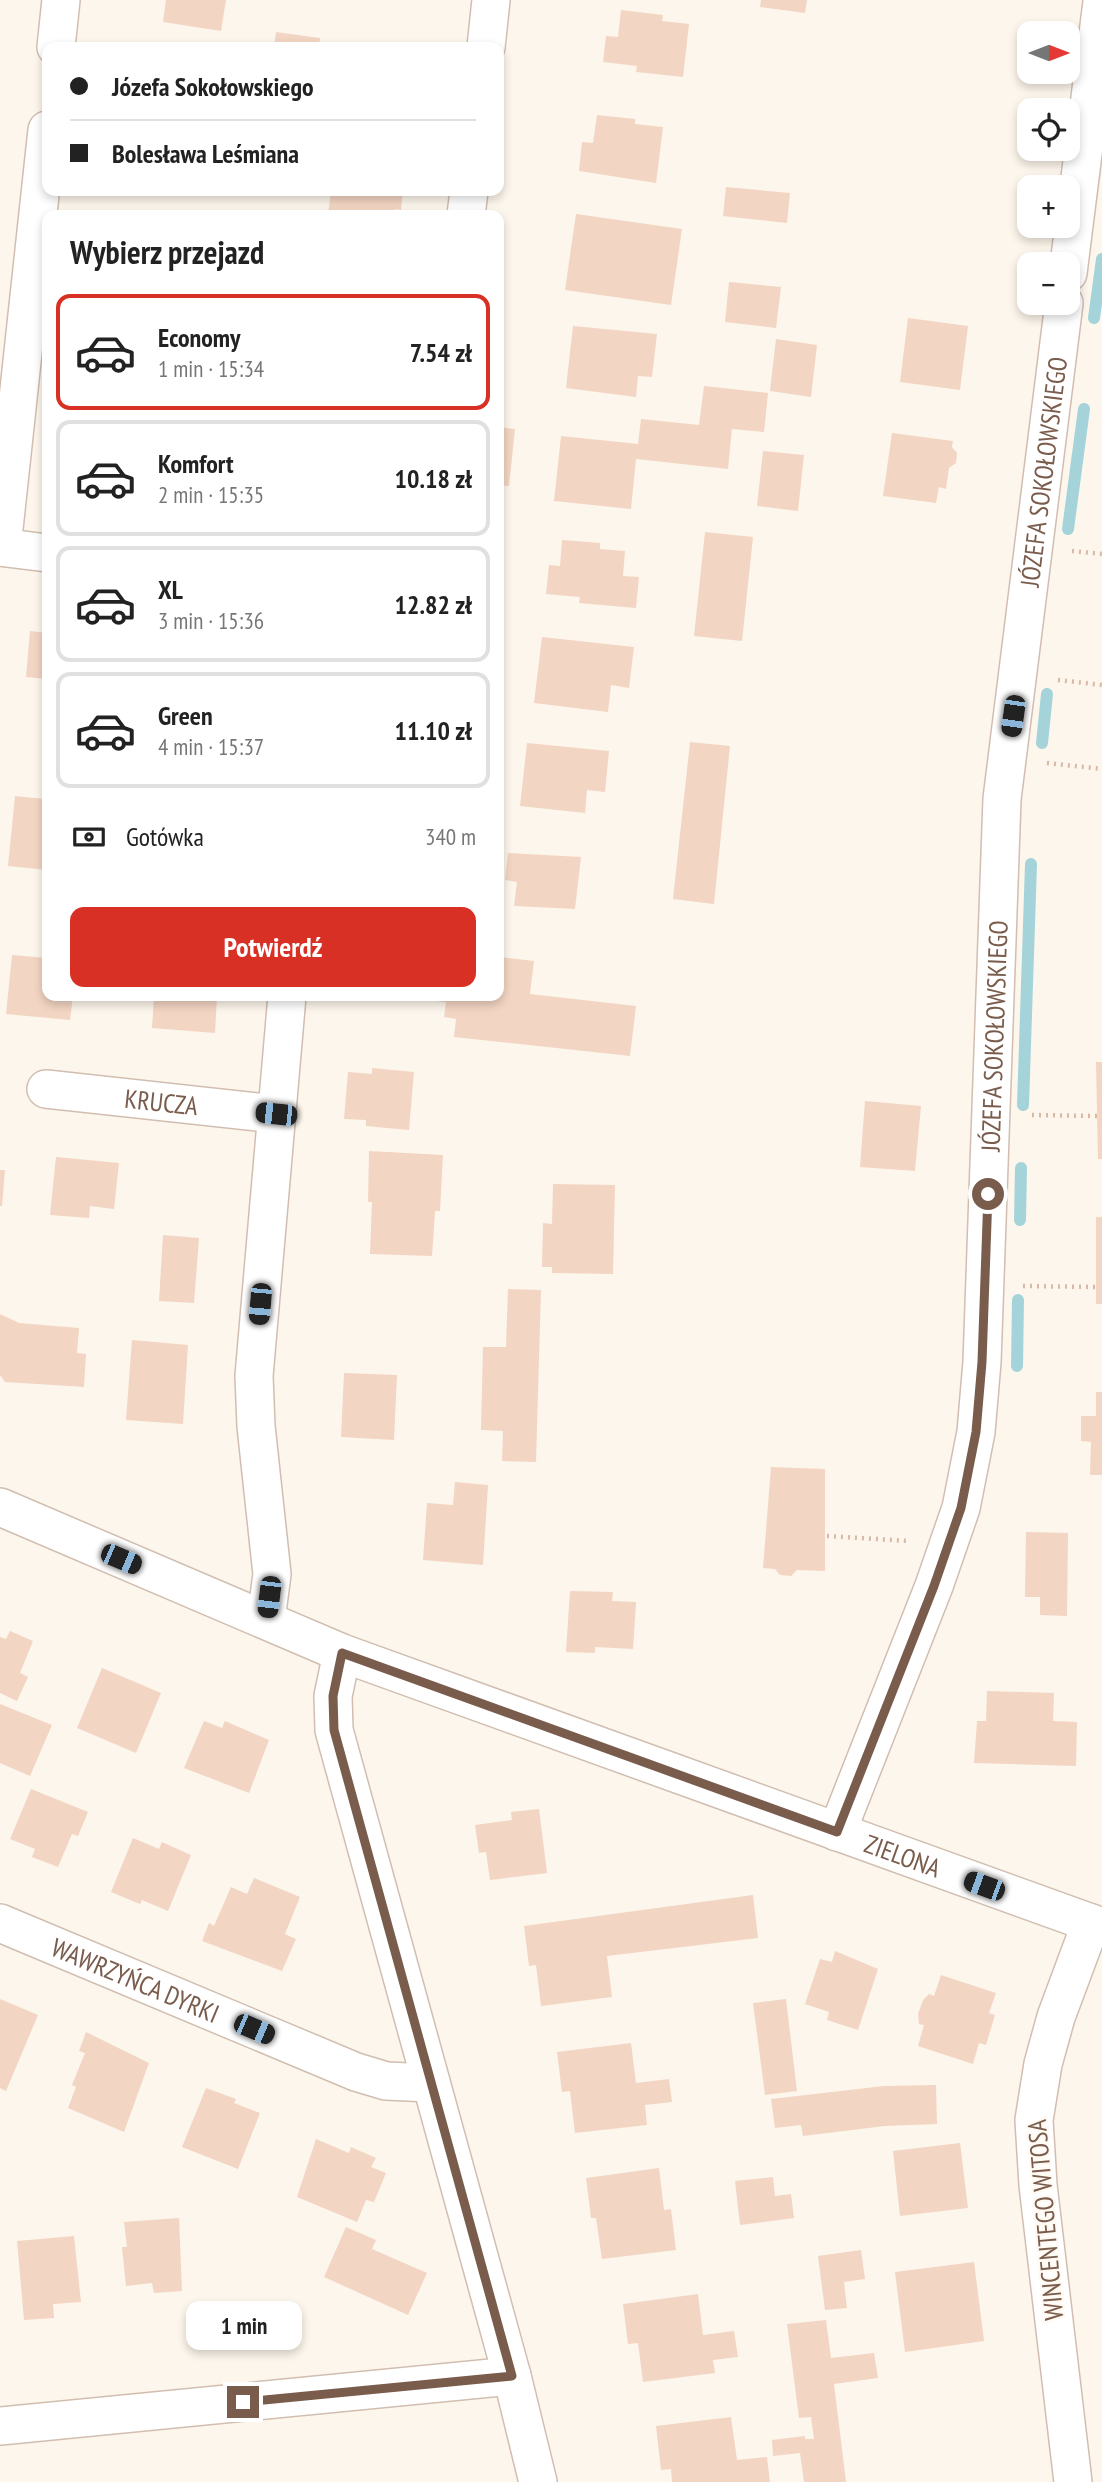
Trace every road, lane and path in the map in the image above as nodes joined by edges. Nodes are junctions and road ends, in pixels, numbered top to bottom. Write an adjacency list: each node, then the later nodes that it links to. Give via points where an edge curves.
1 (61, 0): 4 (street)
2 (491, 0): 5 (street)
3 (1102, 2): 7 (street)
4 (57, 42)
5 (486, 42)
6 (42, 176): 9 (street)
7 (1071, 252)
8 (1062, 315): 11 (street, JÓZEFA SOKOŁOWSKIEGO)
9 (1, 547): 10 (street)
10 (42, 552)
11 (1007, 758): 12 (path); 16 (street, JÓZEFA SOKOŁOWSKIEGO)
12 (1102, 769)
13 (287, 1001): 15 (street)
14 (46, 1089): 15 (street, KRUCZA)
15 (276, 1114): 23 (street, via 254,1376 272,1574)
16 (991, 1114): 17 (path); 18 (street, JÓZEFA SOKOŁOWSKIEGO)
17 (1097, 1116)
18 (985, 1286): 19 (path); 25 (street, JÓZEFA SOKOŁOWSKIEGO, via 976,1432 961,1508)
19 (1096, 1287)
20 (0, 1507): 23 (street, ZIELONA)
21 (827, 1536): 22 (path, via 901,1538)
22 (919, 1544)
23 (266, 1620): 24 (street, ZIELONA)
24 (342, 1653): 25 (street, ZIELONA); 28 (street, via 333,1696 334,1730)
25 (837, 1832): 27 (street, ZIELONA)
26 (0, 1923): 28 (street, WAWRZYŃCA DYRKI, via 356,2072 386,2081)
27 (1096, 1925): 32 (street, WINCENTEGO WITOSA, via 1056,2017 1034,2120)
28 (431, 2084): 29 (street)
29 (512, 2376): 30 (street); 31 (street)
30 (0, 2426)
31 (538, 2482)
32 (1073, 2482)

